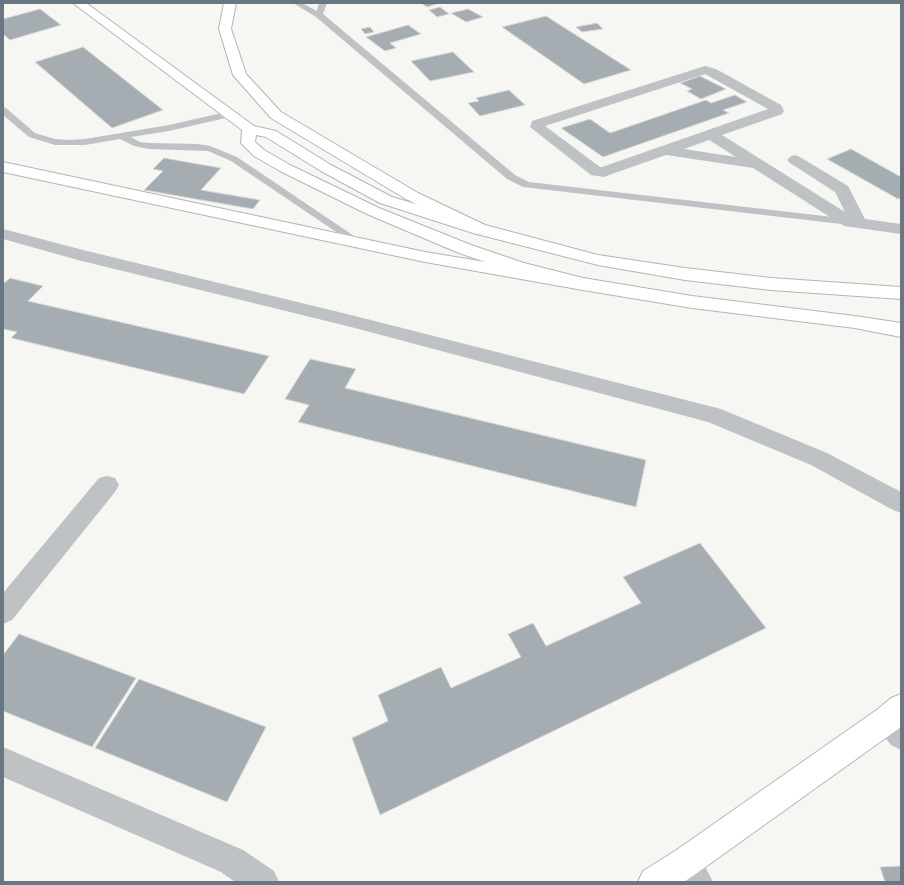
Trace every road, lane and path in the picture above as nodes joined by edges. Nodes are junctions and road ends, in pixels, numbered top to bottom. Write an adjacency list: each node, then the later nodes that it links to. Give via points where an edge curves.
1 (79, 3): 7 (main road)
2 (230, 3): 16 (main road, via 225,29 240,75 276,115 412,196)
3 (297, 3): 5 (lane)
4 (323, 3): 5 (lane)
5 (319, 16): 15 (lane, via 511,177 528,185)
6 (3, 110): 10 (lane, via 32,135 54,142 85,142)
7 (230, 114): 8 (main road); 10 (lane)
8 (249, 129): 16 (main road, via 271,134 326,168 386,200); 20 (main road, via 248,143 259,153 373,211 465,249 518,267)
9 (711, 134): 11 (street); 11 (street, via 777,111 776,108 705,70 536,124 536,127 596,172 604,172); 13 (street)
10 (121, 136): 19 (lane, via 137,144 149,146 210,149 234,159)
11 (665, 151): 13 (street)
12 (795, 160): 15 (street, via 842,188)
13 (761, 166): 15 (street)
14 (3, 167): 19 (main road)
15 (855, 222): 17 (street)
16 (478, 229): 21 (main road, via 598,260 686,274 836,290)
17 (901, 229)
18 (3, 234): 24 (street, via 713,415 819,459)
19 (358, 242): 20 (main road, via 425,257)
20 (583, 284): 22 (main road, via 692,302)
21 (901, 293)
22 (901, 330)
23 (107, 485): 25 (street)
24 (901, 503)
25 (3, 612)
26 (897, 721): 28 (main road)
27 (3, 762): 29 (street, via 232,861)
28 (691, 872): 30 (main road)
29 (263, 882)
30 (654, 882)

